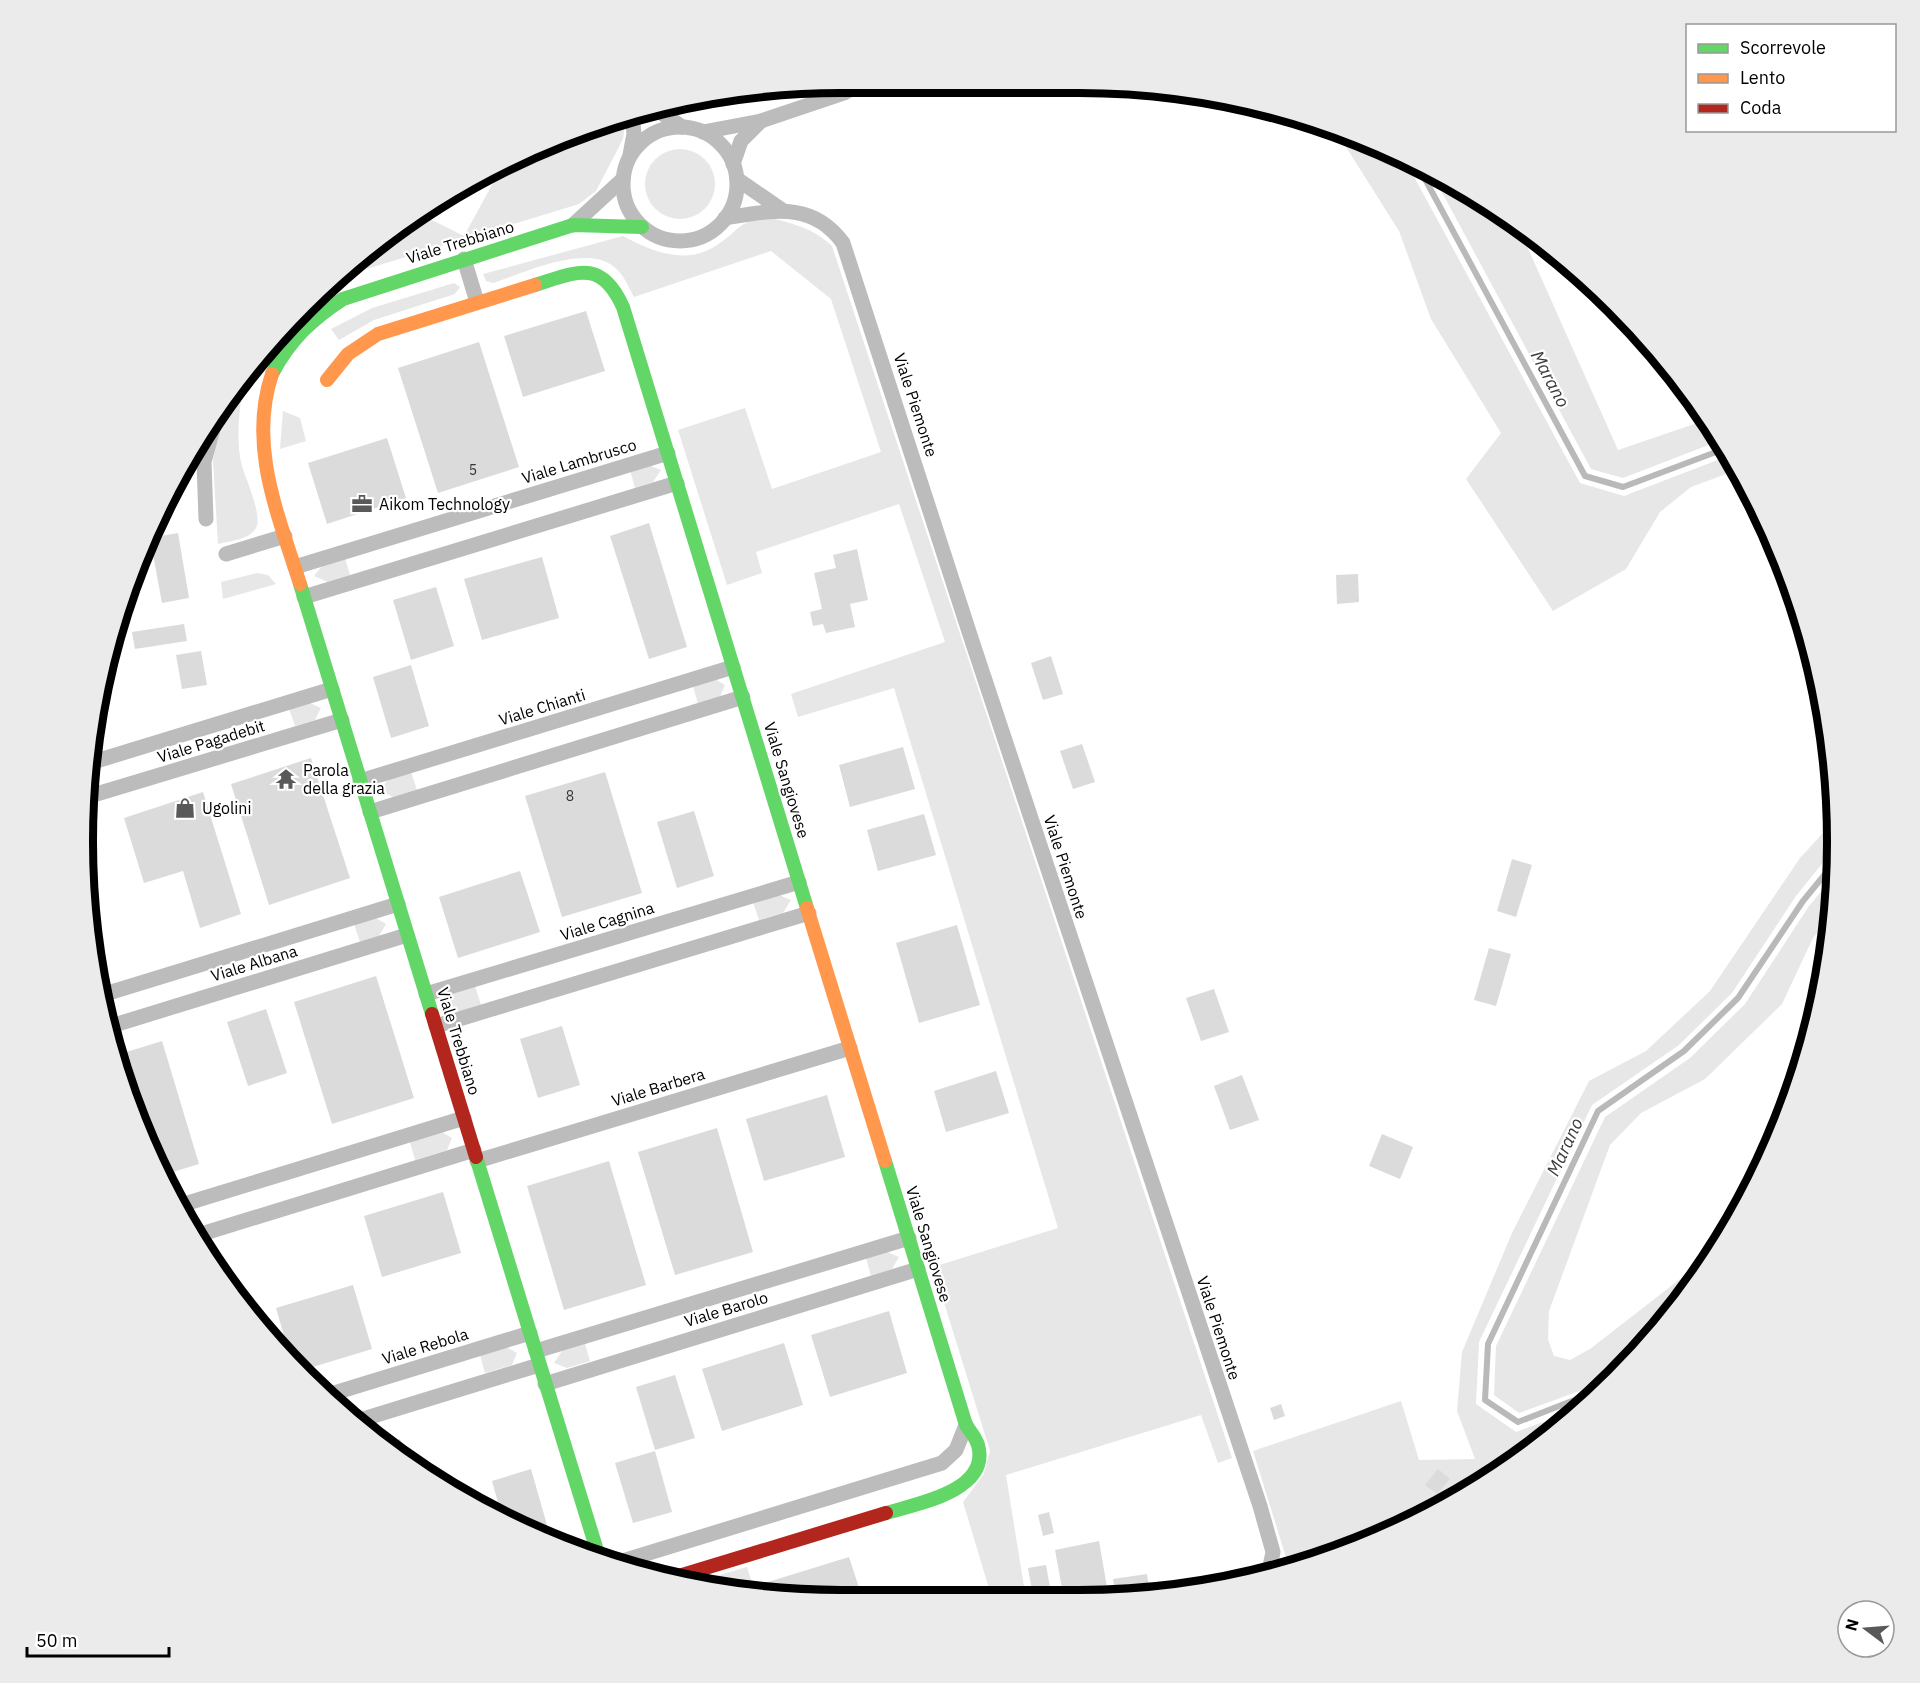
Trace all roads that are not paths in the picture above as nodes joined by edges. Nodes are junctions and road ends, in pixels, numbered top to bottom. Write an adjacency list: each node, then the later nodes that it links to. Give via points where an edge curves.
1 (844, 93): 3 (street)
2 (664, 115): 5 (street)
3 (761, 121): 6 (street); 8 (street, via 741,141)
4 (633, 123): 7 (street)
5 (682, 127): 6 (street); 7 (street, via 651,134)
6 (703, 132): 8 (street, via 726,150)
7 (629, 157): 9 (street)
8 (733, 164): 10 (street)
9 (623, 178): 13 (street, Viale Trebbiano); 14 (street, via 624,197)
10 (736, 179): 11 (street, Viale Piemonte); 12 (street, via 732,207)
11 (782, 210): 12 (street, Viale Piemonte); 57 (street, Viale Piemonte, via 824,222 834,230 855,274 973,644 1260,1506 1273,1552)
12 (725, 219): 14 (street, via 694,239 676,241 658,237)
13 (573, 225): 14 (street, Viale Trebbiano); 15 (street, Viale Trebbiano)
14 (642, 227)
15 (464, 259): 16 (street); 22 (street, Viale Trebbiano, via 343,299 312,318 281,353 261,414 260,447)
16 (477, 302): 17 (street, Viale Sangiovese, via 378,334 348,354); 19 (street, Viale Sangiovese, via 579,271 602,275 611,281 623,307)
17 (327, 380)
18 (210, 440): 21 (street, via 204,462)
19 (668, 453): 20 (street, Viale Sangiovese); 24 (street, Viale Lambrusco)
20 (677, 483): 25 (street); 26 (street, Viale Sangiovese)
21 (206, 519)
22 (285, 536): 23 (street); 24 (street, Viale Trebbiano)
23 (226, 554)
24 (295, 567): 25 (street, Viale Trebbiano)
25 (304, 597): 27 (street, Viale Trebbiano)
26 (733, 667): 28 (street, Viale Sangiovese); 31 (street, Viale Chianti)
27 (332, 689): 29 (street, Viale Trebbiano); 30 (street, Viale Pagadebit)
28 (743, 697): 33 (street); 34 (street, Viale Sangiovese)
29 (342, 720): 31 (street, Viale Trebbiano); 32 (street, Viale Pagadebit)
30 (98, 761)
31 (360, 782): 33 (street, Viale Trebbiano)
32 (95, 795)
33 (370, 812): 35 (street, Viale Trebbiano)
34 (799, 882): 36 (street, Viale Sangiovese); 39 (street, Viale Cagnina)
35 (398, 904): 37 (street, Viale Trebbiano); 38 (street, Viale Albana)
36 (809, 913): 41 (street); 42 (street, Viale Sangiovese)
37 (407, 934): 39 (street, Viale Trebbiano); 40 (street, Viale Albana)
38 (108, 993)
39 (426, 994): 41 (street, Viale Trebbiano)
40 (116, 1024)
41 (436, 1026): 43 (street, Viale Trebbiano)
42 (850, 1048): 44 (street, Viale Barbera); 47 (street, Viale Sangiovese)
43 (464, 1118): 44 (street, Viale Trebbiano); 45 (street)
44 (475, 1155): 46 (street); 49 (street, Viale Trebbiano)
45 (186, 1203)
46 (204, 1233)
47 (909, 1238): 48 (street, Viale Sangiovese); 50 (street, Viale Barolo)
48 (918, 1269): 51 (street, Viale Barolo); 54 (street, Viale Sangiovese)
49 (530, 1333): 50 (street, Viale Trebbiano); 52 (street, Viale Rebola)
50 (538, 1358): 51 (street, Viale Trebbiano); 53 (street)
51 (545, 1383): 55 (street, Viale Trebbiano)
52 (336, 1393)
53 (365, 1418)
54 (966, 1425): 56 (street, via 956,1450 942,1463); 58 (street, Viale Sangiovese, via 978,1447 975,1470 962,1487)
55 (594, 1547)
56 (630, 1559)
57 (1270, 1564)
58 (686, 1574)

